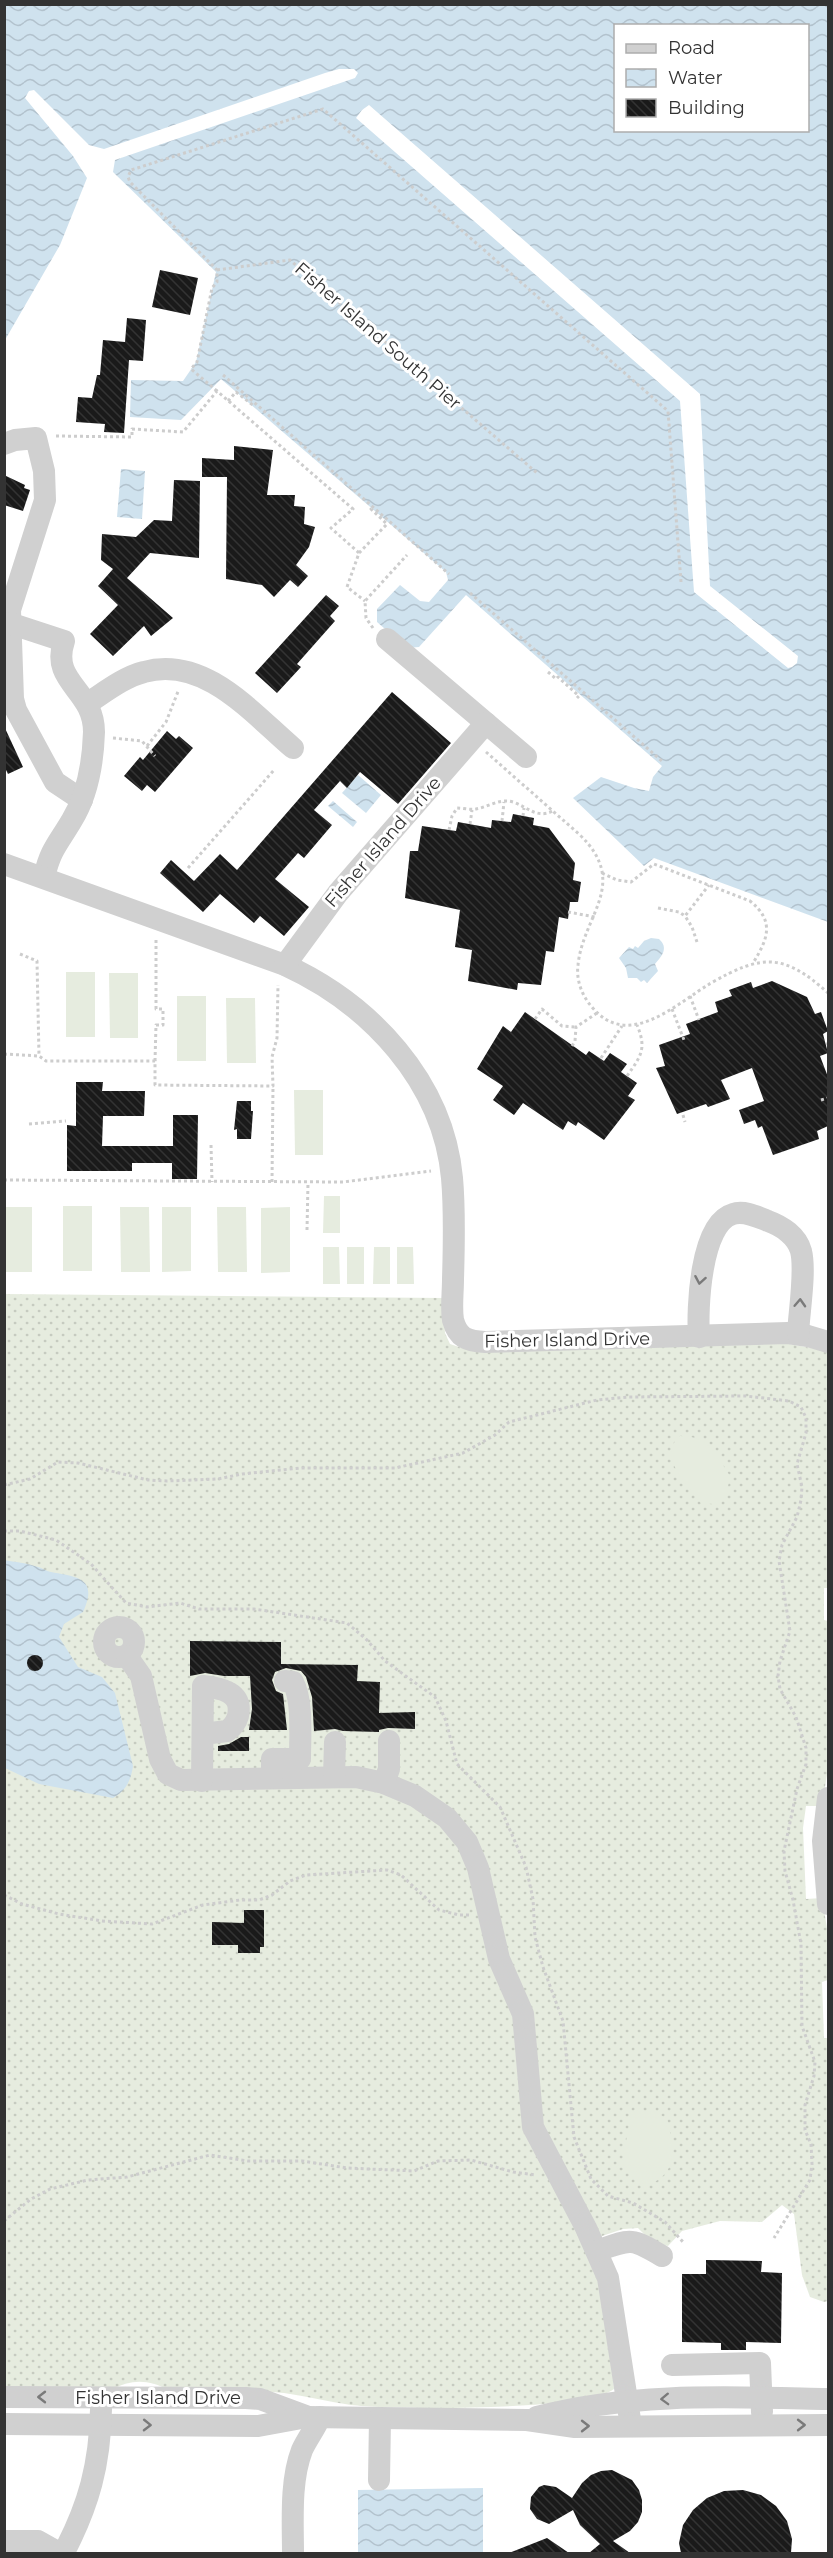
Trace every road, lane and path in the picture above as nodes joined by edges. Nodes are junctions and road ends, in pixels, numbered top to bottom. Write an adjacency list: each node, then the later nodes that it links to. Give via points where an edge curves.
1 (217, 270): 3 (path, via 196,362 191,369); 8 (path, Fisher Island South Pier, via 290,260); 13 (path, via 130,182 131,170 323,109 668,411)
2 (223, 375): 5 (path)
3 (217, 391): 4 (path); 6 (path, via 183,432 132,429 132,437)
4 (228, 401): 5 (path, via 236,392); 10 (path, via 353,509 331,528)
5 (256, 404): 9 (path)
6 (36, 438): 7 (street); 16 (street, via 44,471 45,500 11,603)
7 (4, 444)
8 (537, 473)
9 (373, 507): 10 (path, via 387,524); 12 (path)
10 (359, 553): 15 (path, via 347,587)
11 (407, 555): 15 (path)
12 (449, 574)
13 (681, 582)
14 (470, 593): 18 (path)
15 (365, 601): 17 (path, via 366,618)
16 (9, 623): 24 (street, via 64,641 63,671); 34 (street, via 14,704 55,782)
17 (387, 639): 25 (street)
18 (545, 660): 21 (path); 22 (path)
19 (185, 670): 24 (street, via 142,672); 27 (path, via 165,722); 29 (street, via 225,690)
20 (548, 672): 21 (path, via 556,679)
21 (559, 676): 22 (path); 23 (path)
22 (577, 688): 32 (path)
23 (578, 698)
24 (88, 703): 26 (street)
25 (486, 723): 31 (street); 56 (street, Fisher Island Drive, via 338,893)
26 (93, 741): 27 (path, via 116,737 142,741); 34 (street, via 91,769)
27 (147, 746): 30 (path)
28 (478, 746): 38 (path)
29 (293, 748)
30 (155, 756)
31 (526, 757)
32 (663, 762)
33 (275, 769): 44 (path)
34 (82, 800): 46 (street, via 52,850)
35 (504, 802): 36 (path); 37 (path); 40 (path)
36 (524, 808): 38 (path, via 535,814); 39 (path)
37 (472, 810): 41 (path); 42 (path, via 457,808)
38 (553, 811): 45 (path, via 588,843)
39 (523, 816)
40 (502, 821)
41 (470, 824)
42 (449, 830)
43 (4, 864): 46 (street, Fisher Island Drive)
44 (188, 868)
45 (602, 873): 47 (path, via 631,882 654,864); 51 (path)
46 (44, 878): 56 (street, Fisher Island Drive)
47 (709, 885): 50 (path); 55 (path, via 744,898 762,912 767,935)
48 (658, 908): 50 (path)
49 (568, 912): 51 (path)
50 (684, 916): 53 (path)
51 (595, 917): 60 (path, via 580,955 578,976 585,997)
52 (156, 934): 71 (path, via 156,1009 163,1009 163,1025 156,1025)
53 (697, 942)
54 (20, 954): 69 (path, via 37,961)
55 (753, 963): 57 (path, via 789,965); 58 (path)
56 (281, 970): 73 (path); 88 (street, Fisher Island Drive, via 314,979 359,1010 407,1062 432,1109 451,1168 452,1314 461,1336 485,1342)
57 (828, 993)
58 (690, 996): 59 (path); 62 (path)
59 (672, 1009): 63 (path); 66 (path)
60 (597, 1013): 64 (path); 65 (path)
61 (535, 1019): 65 (path, via 542,1009 562,1026)
62 (699, 1020)
63 (637, 1025): 64 (path); 72 (path, via 643,1050)
64 (622, 1026): 70 (path)
65 (576, 1028): 67 (path)
66 (684, 1040)
67 (573, 1046)
68 (4, 1054): 69 (path)
69 (39, 1056): 71 (path, via 46,1061)
70 (601, 1058)
71 (155, 1061): 73 (path, via 155,1086)
72 (627, 1076)
73 (273, 1086): 84 (path)
74 (828, 1098): 75 (path)
75 (821, 1100)
76 (682, 1115): 78 (path)
77 (66, 1121): 79 (path)
78 (685, 1122)
79 (28, 1124)
80 (211, 1145): 83 (path)
81 (433, 1171): 85 (path)
82 (4, 1180): 83 (path)
83 (212, 1182): 84 (path)
84 (272, 1182): 85 (path)
85 (308, 1183): 86 (path)
86 (307, 1230)
87 (798, 1334): 88 (street, Fisher Island Drive); 88 (street, one-way to 88, via 802,1262 798,1244 780,1226 740,1213 729,1215 718,1227 705,1260 698,1295); 89 (street, Fisher Island Drive)
88 (699, 1337)
89 (828, 1342)
90 (4, 1485): 108 (path, via 30,1479 58,1462 78,1462 148,1480 218,1479 300,1468 395,1468 463,1453 510,1422 608,1399 746,1396 789,1401 801,1407 806,1418 806,1433 796,1464 801,1500 779,1561 790,1631 778,1676 806,1748 806,1764 784,1851 801,1944 802,2026 814,2062 805,2105 812,2164 810,2180)
91 (4, 1531): 109 (path, via 56,1540 92,1564 126,1603 147,1607 180,1603 199,1609 254,1609 347,1623 385,1661 435,1697 457,1764 500,1807 526,1867 535,1937 563,2020 574,2137 591,2180 608,2196 633,2204 665,2222)
92 (127, 1656): 99 (street, via 141,1676 160,1759 168,1774 181,1780)
93 (285, 1681): 98 (street, via 294,1682 296,1687 300,1759 272,1759)
94 (203, 1734): 99 (street)
95 (335, 1742): 97 (street)
96 (389, 1742): 100 (street, via 389,1769)
97 (334, 1777): 98 (street); 100 (street)
98 (272, 1779): 99 (street)
99 (202, 1781)
100 (384, 1783): 105 (street, via 415,1796 447,1818 467,1842 478,1868)
101 (828, 1798): 102 (street)
102 (826, 1841): 104 (street)
103 (4, 1895): 105 (path, via 59,1914 152,1924 203,1905 259,1900 306,1875 387,1870 400,1875 439,1910 459,1915)
104 (828, 1904)
105 (486, 1911): 106 (street, via 499,1959 523,2014 533,2127)
106 (556, 2172): 107 (path, via 513,2172 471,2160 438,2161 414,2171 302,2161 248,2161 210,2155 127,2177 88,2180 50,2189); 110 (street)
107 (4, 2221)
108 (774, 2238)
109 (684, 2243)
110 (597, 2251): 111 (street, via 627,2240 641,2243); 120 (street, via 608,2278)
111 (662, 2256)
112 (701, 2364): 113 (street); 117 (street); 118 (street, via 760,2363)
113 (672, 2365)
114 (4, 2397): 115 (street, Fisher Island Drive, one-way to 114)
115 (101, 2397): 116 (street, Fisher Island Drive); 125 (street)
116 (231, 2398): 121 (street, Fisher Island Drive, via 260,2399); 127 (street)
117 (703, 2398): 118 (street, Fisher Island Drive); 120 (street, Fisher Island Drive, one-way to 120); 129 (street)
118 (762, 2398): 119 (street, Fisher Island Drive); 130 (street)
119 (828, 2399)
120 (628, 2401): 123 (street, Fisher Island Drive, via 577,2407); 128 (street)
121 (314, 2417): 122 (street, Fisher Island Drive); 127 (street, Fisher Island Drive); 134 (street, via 313,2433 299,2466)
122 (380, 2418): 123 (street, Fisher Island Drive); 131 (street)
123 (527, 2420): 128 (street, Fisher Island Drive, one-way to 128, via 575,2427)
124 (4, 2424): 125 (street, Fisher Island Drive)
125 (101, 2424): 127 (street, Fisher Island Drive, one-way to 127); 133 (street, via 90,2494)
126 (828, 2425): 130 (street, Fisher Island Drive, one-way to 126)
127 (230, 2426)
128 (631, 2426): 129 (street, Fisher Island Drive)
129 (705, 2426): 130 (street, Fisher Island Drive)
130 (763, 2426)
131 (379, 2480)
132 (4, 2541): 133 (street, via 38,2541)
133 (62, 2553)
134 (292, 2553)

